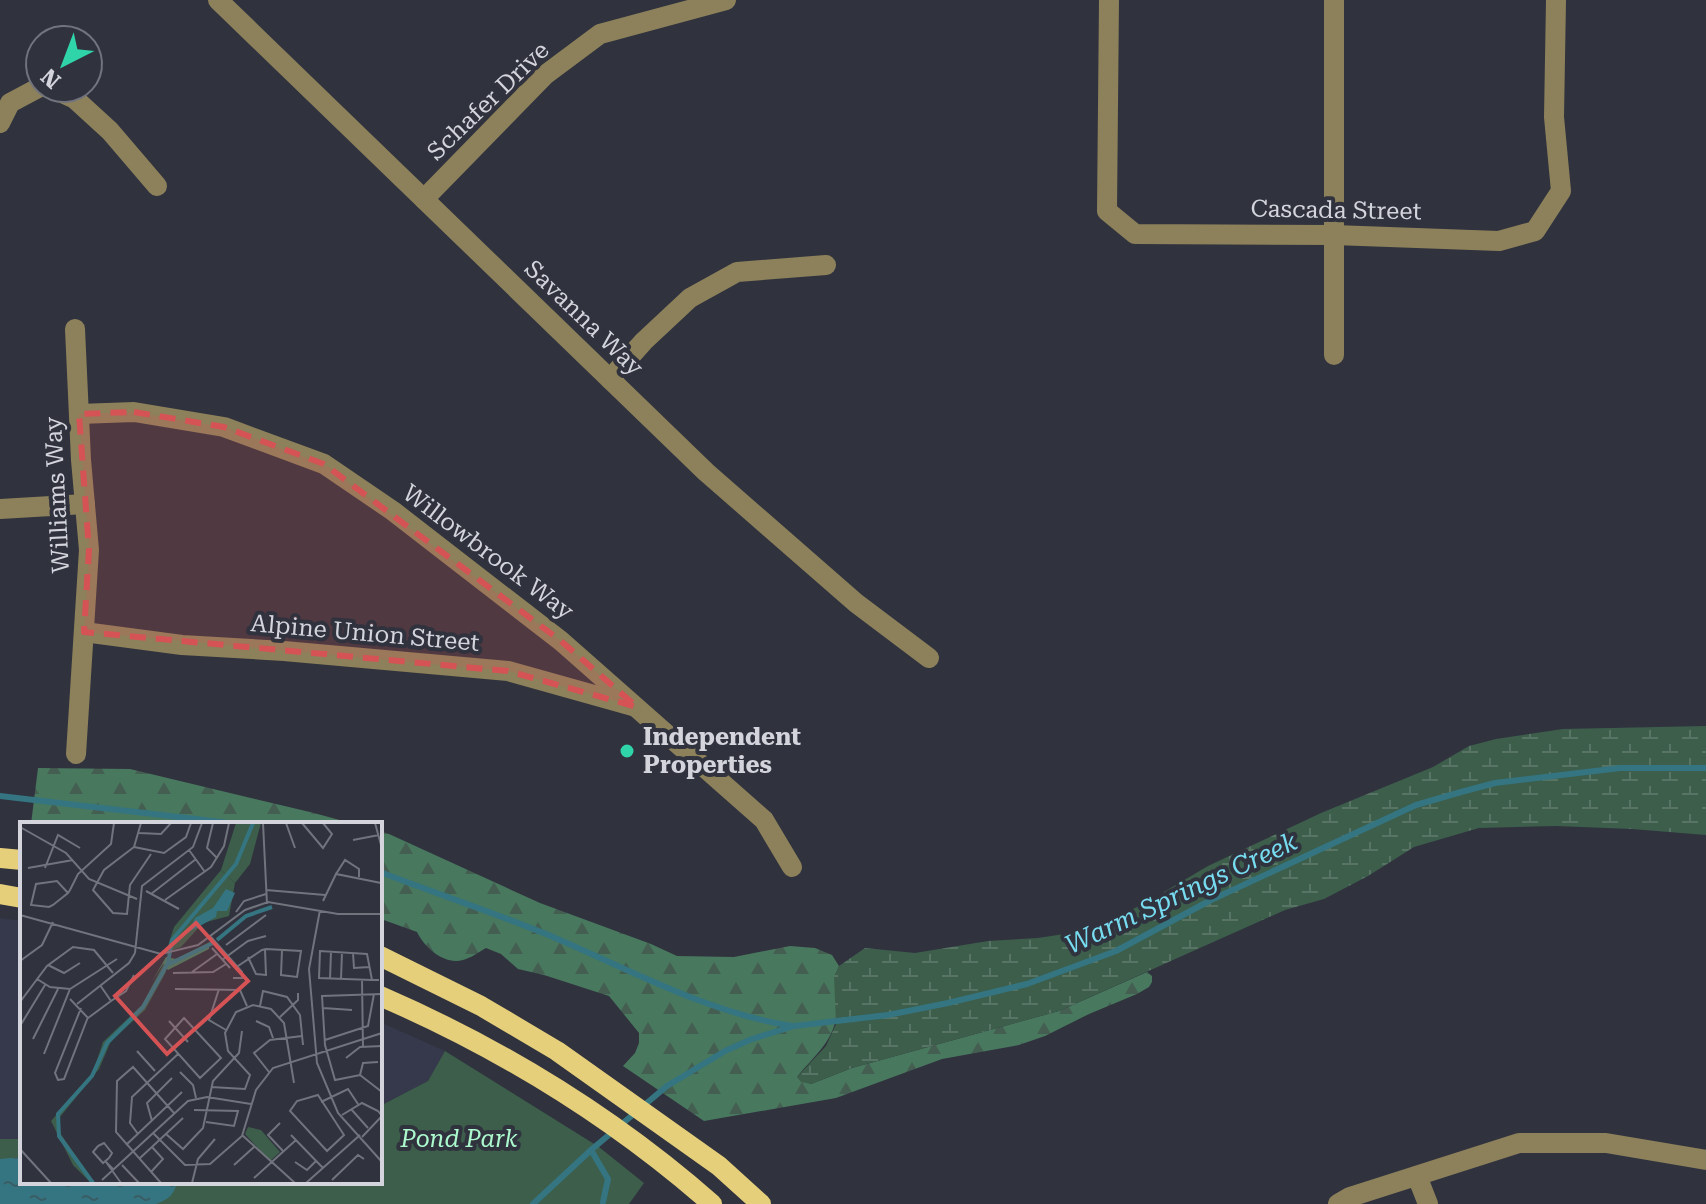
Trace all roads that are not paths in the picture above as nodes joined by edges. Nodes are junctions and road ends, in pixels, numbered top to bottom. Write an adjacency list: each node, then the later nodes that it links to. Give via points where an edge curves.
1 (218, 0): 10 (street, Savanna Way)
2 (726, 0): 10 (street, Schafer Drive, via 600,34 545,75)
3 (1109, 0): 11 (street, Cascada Street, via 1107,211 1135,234)
4 (1334, 0): 11 (street)
5 (1556, 0): 11 (street, Cascada Street, via 1554,117 1561,191 1535,231 1499,241)
6 (24, 96): 8 (street, via 10,103)
7 (80, 104): 9 (street)
8 (0, 123)
9 (157, 186)
10 (424, 199): 15 (street, Savanna Way)
11 (1334, 235): 14 (street)
12 (826, 265): 15 (street, via 737,272 690,298)
13 (75, 329): 16 (street, Williams Way)
14 (1334, 355)
15 (610, 379): 20 (street, Savanna Way, via 706,472 856,603)
16 (79, 414): 17 (street, Williams Way); 21 (street, Willowbrook Way, via 134,412 224,427 324,464 561,641)
17 (85, 504): 18 (street); 19 (street, Williams Way, via 89,550)
18 (0, 509)
19 (84, 632): 21 (street, Alpine Union Street, via 508,671); 22 (street, Williams Way)
20 (929, 658)
21 (637, 707): 25 (street, Willowbrook Way, via 764,820)
22 (76, 754)
23 (0, 858): 24 (main road)
24 (20, 860)
25 (792, 867)
26 (0, 894): 27 (main road)
27 (20, 898)
28 (382, 957): 33 (main road, via 521,1028 719,1166)
29 (382, 997): 32 (main road, via 470,1038 584,1106)
30 (1706, 1160): 31 (street, via 1606,1143 1519,1143)
31 (1417, 1176): 34 (street); 35 (street)
32 (712, 1204)
33 (761, 1204)
34 (1338, 1204)
35 (1428, 1204)

